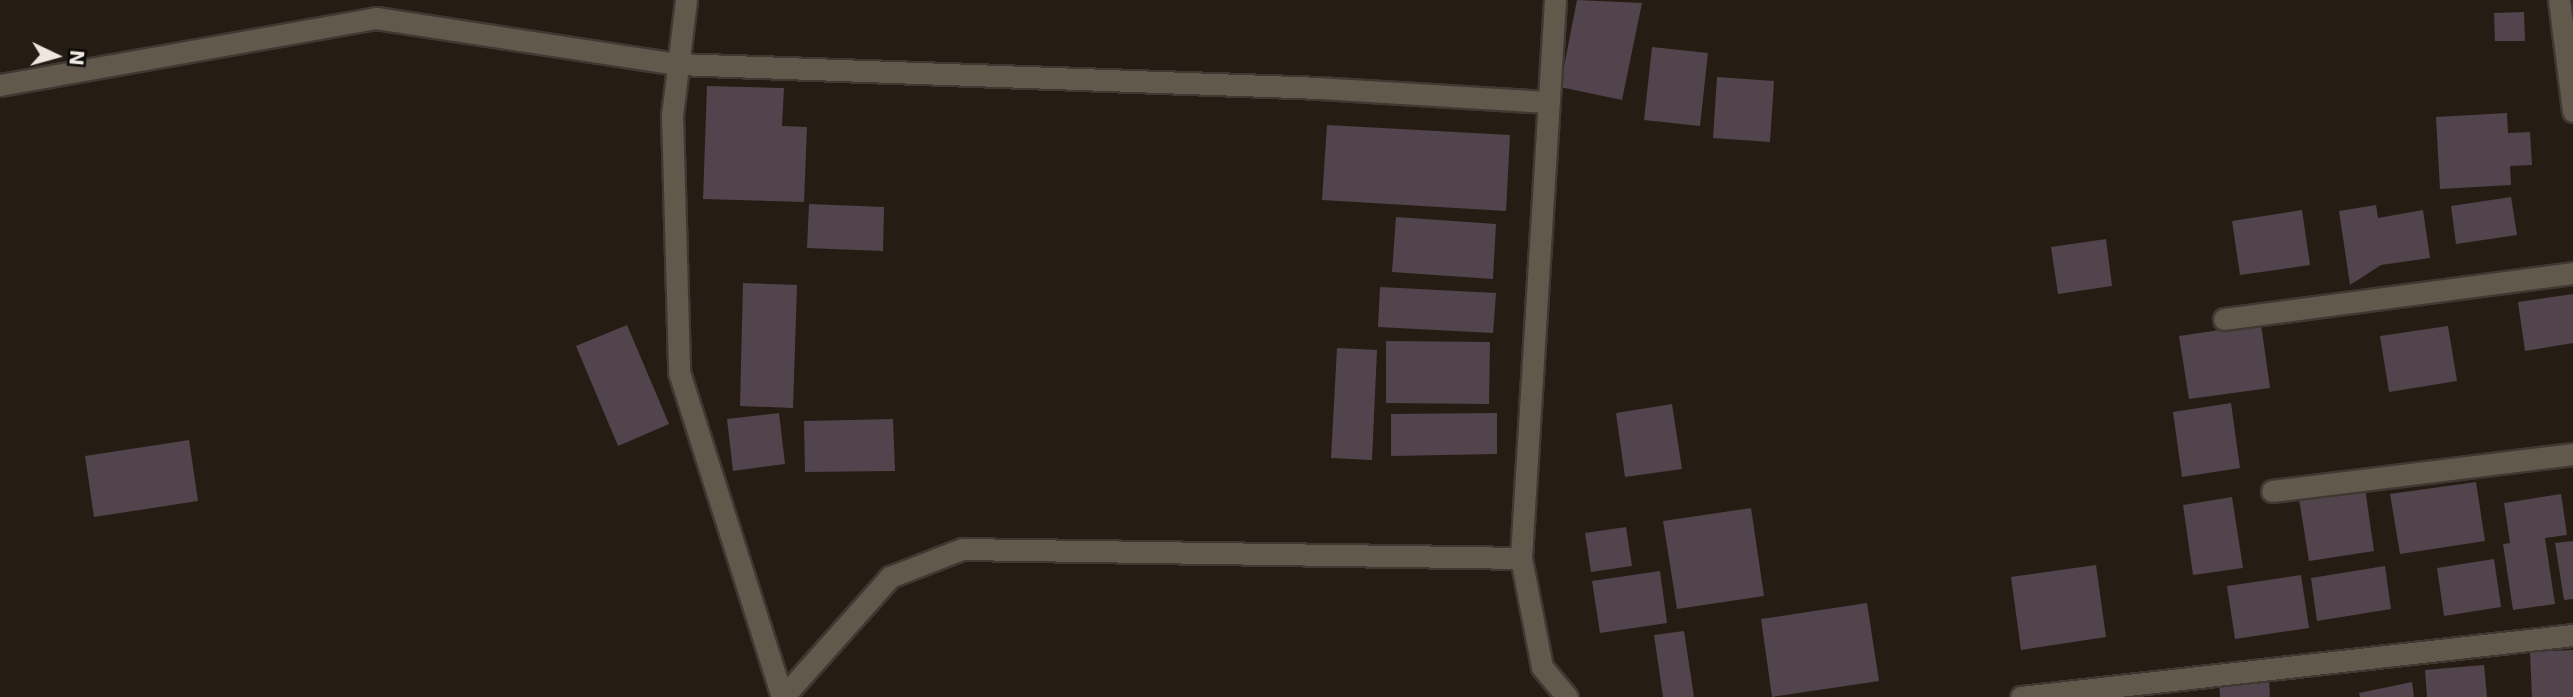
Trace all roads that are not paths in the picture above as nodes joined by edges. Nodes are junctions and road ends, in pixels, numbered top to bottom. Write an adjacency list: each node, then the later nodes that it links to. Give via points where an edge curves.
1 (686, 0): 4 (street)
2 (1555, 0): 6 (street)
3 (2559, 0): 7 (street)
4 (678, 64): 5 (street, via 376,18); 6 (street); 14 (street, via 672,115 679,372)
5 (0, 85)
6 (1549, 102): 12 (street)
7 (2573, 111)
8 (2573, 273): 9 (street)
9 (2224, 319)
10 (2573, 454): 11 (street)
11 (2272, 491)
12 (1521, 558): 14 (street, via 962,549 890,577); 15 (street, via 1542,667)
13 (2573, 635): 16 (street)
14 (783, 697)
15 (1567, 697)
16 (2021, 697)

